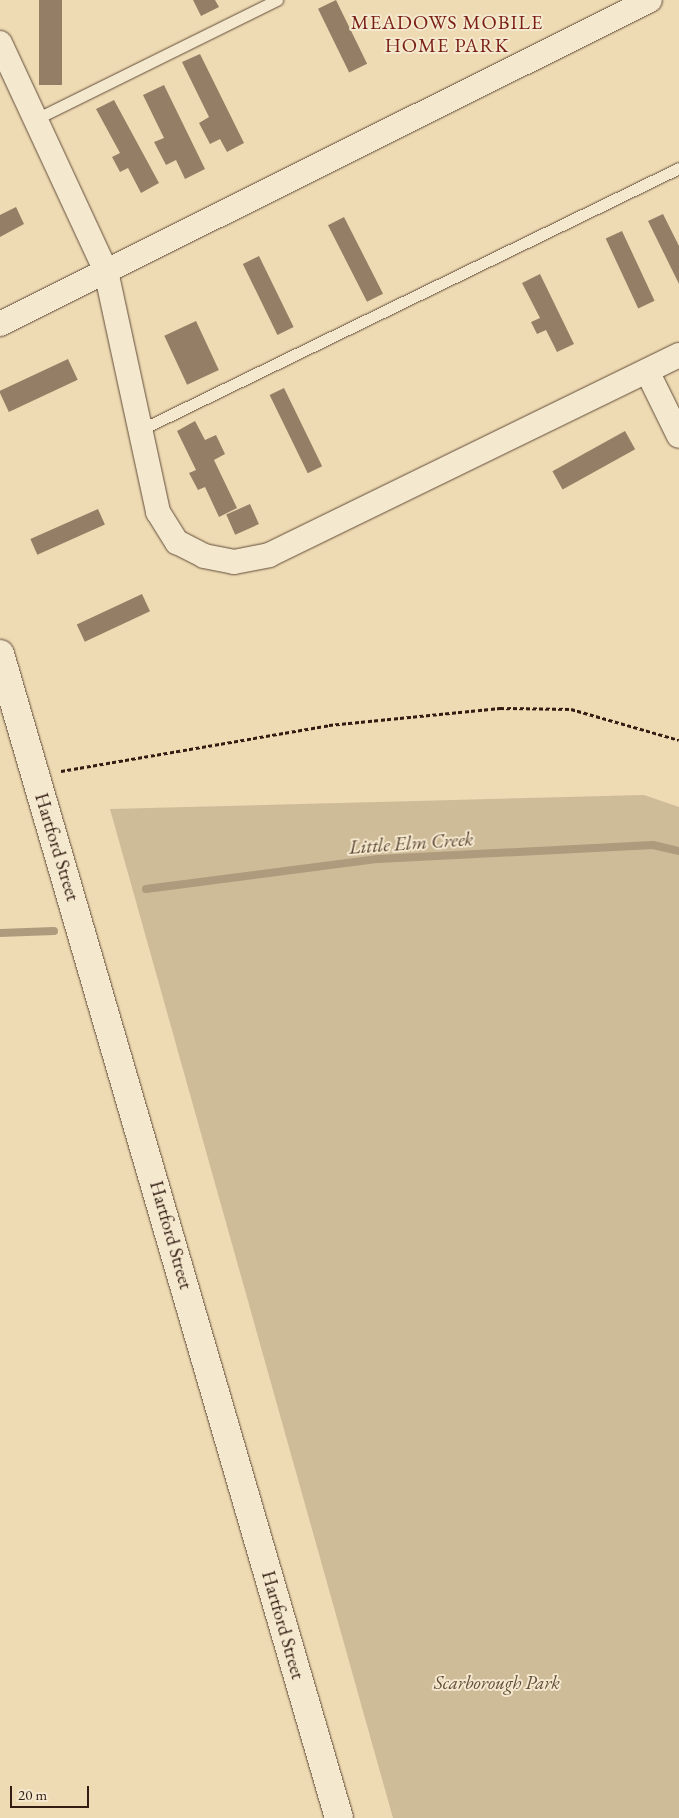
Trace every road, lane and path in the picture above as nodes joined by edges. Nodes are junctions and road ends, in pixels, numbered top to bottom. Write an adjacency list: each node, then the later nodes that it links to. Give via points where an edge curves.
1 (277, 0): 4 (lane)
2 (650, 0): 6 (street)
3 (0, 43): 4 (street)
4 (36, 119): 6 (street)
5 (679, 168): 10 (lane)
6 (106, 271): 7 (street); 10 (street)
7 (0, 324)
8 (679, 355): 9 (street)
9 (647, 371): 10 (street, via 269,554 234,562 204,556 177,542 158,512); 11 (street)
10 (142, 429)
11 (679, 436)
12 (0, 654): 14 (street, Hartford Street)
13 (679, 740): 14 (path, via 572,709 500,708 329,725)
14 (36, 775): 15 (street, Hartford Street)
15 (339, 1818)

